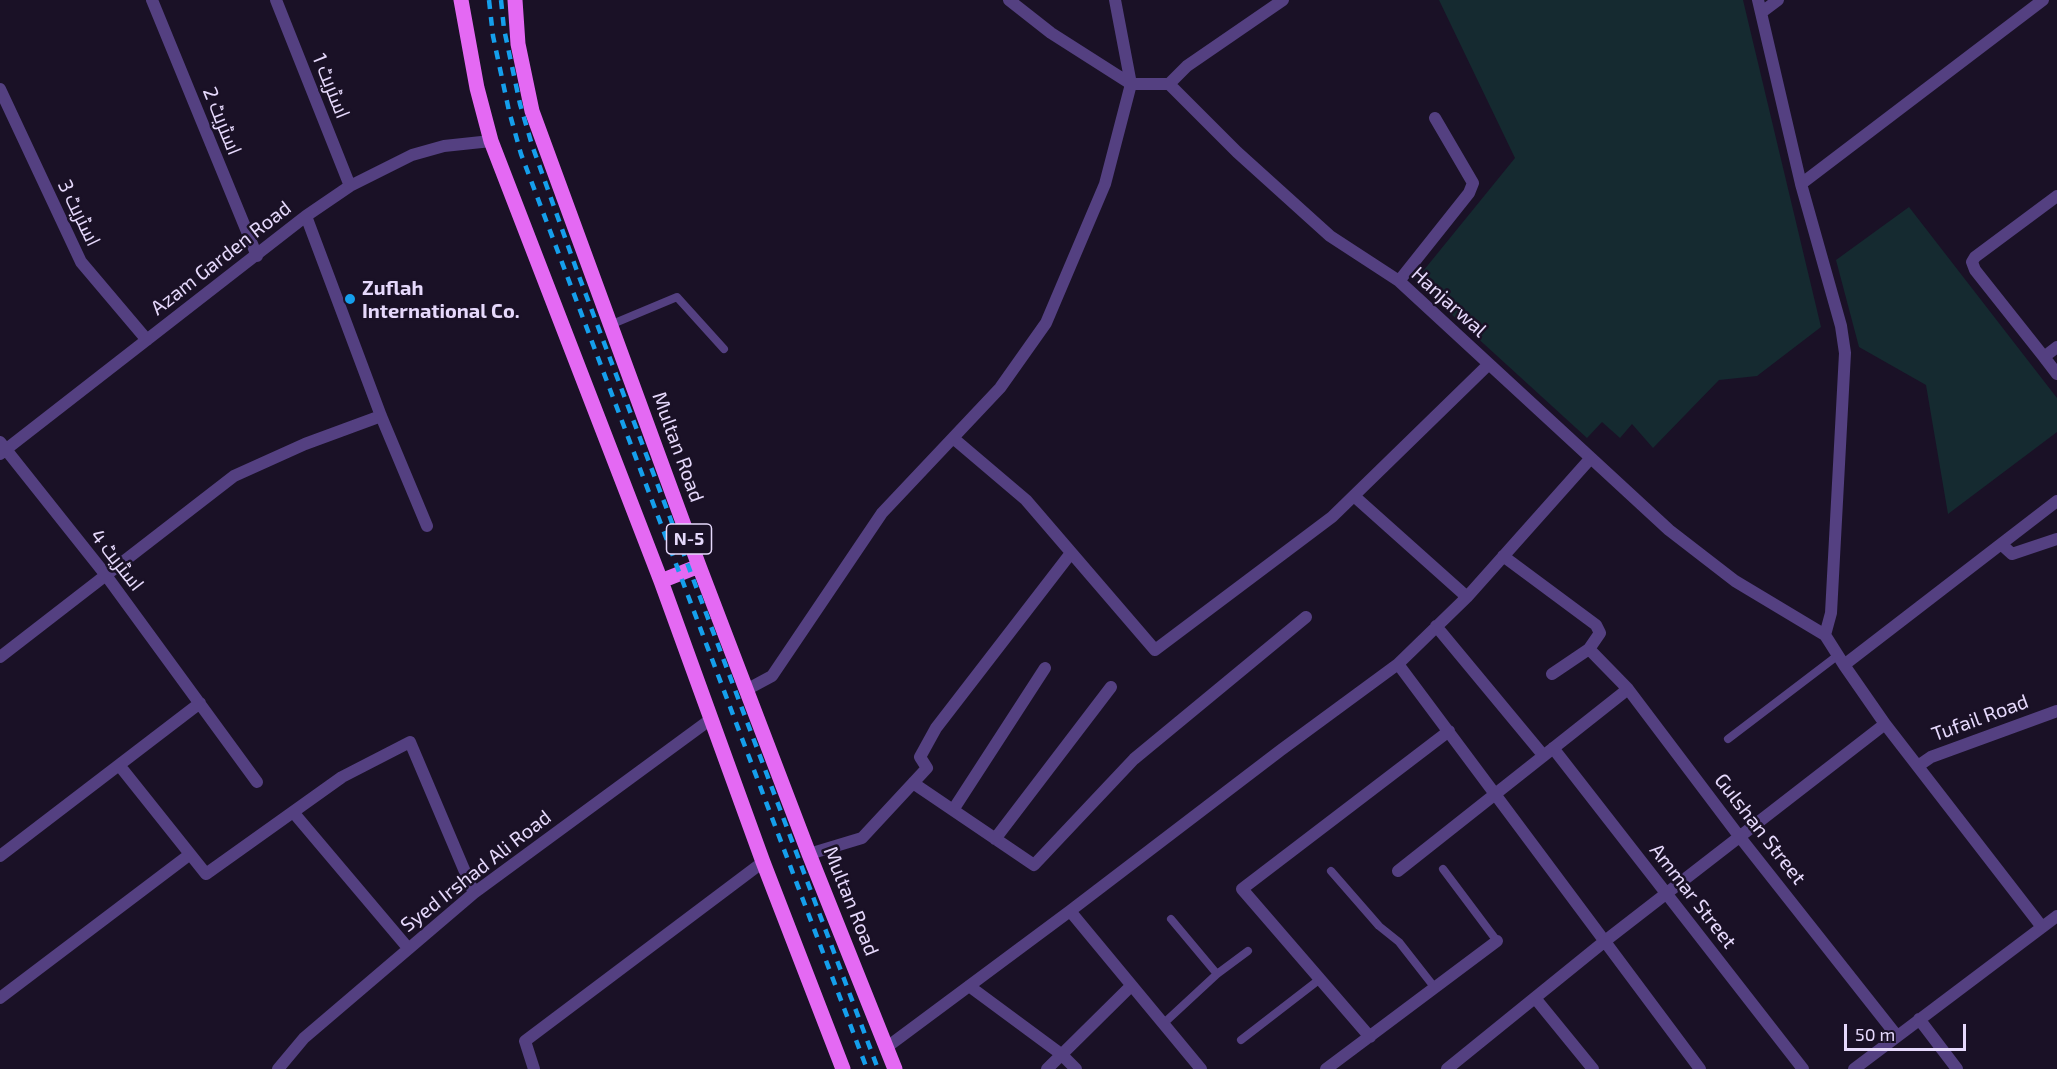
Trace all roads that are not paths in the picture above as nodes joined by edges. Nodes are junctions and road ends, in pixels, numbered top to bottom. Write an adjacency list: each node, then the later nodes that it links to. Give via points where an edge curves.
1 (152, 0): 21 (street, اسٹریٹ 2)
2 (276, 0): 18 (street, اسٹریٹ 1)
3 (462, 0): 16 (main road, N-5, via 477,88)
4 (515, 0): 23 (main road, Multan Road / N-5, via 518,44 532,111)
5 (1010, 0): 11 (street, via 1051,33)
6 (1115, 0): 11 (street)
7 (1283, 0): 12 (street, via 1187,66)
8 (1778, 0): 10 (street)
9 (2043, 0): 17 (street)
10 (1760, 6): 17 (street)
11 (1131, 84): 12 (street); 31 (street, via 1105,184 1046,323 999,388)
12 (1169, 84): 22 (street, Hanjarwal, via 1237,153 1330,236)
13 (0, 89): 15 (street, اسٹریٹ 3)
14 (1435, 118): 22 (street, via 1473,183)
15 (6, 120): 24 (street, اسٹریٹ 3, via 81,262)
16 (491, 141): 18 (street, Azam Garden Road, via 444,146 412,155); 43 (main road, N-5)
17 (1802, 184): 47 (street, via 1842,326 1845,353 1831,613)
18 (350, 186): 20 (street, Azam Garden Road)
19 (2057, 196): 27 (street, via 1972,262)
20 (306, 216): 21 (street, Azam Garden Road); 30 (street)
21 (256, 256): 24 (street, Azam Garden Road)
22 (1399, 281): 28 (street, Hanjarwal)
23 (610, 325): 26 (lane, via 677,297); 41 (main road, Multan Road / N-5)
24 (147, 340): 32 (street, Azam Garden Road)
25 (2057, 347): 27 (street)
26 (724, 349)
27 (2044, 357): 29 (street)
28 (1489, 364): 33 (street, Hanjarwal); 34 (street)
29 (2057, 374)
30 (381, 416): 36 (street); 42 (street, via 234,476)
31 (953, 438): 39 (street, via 1026,500); 56 (street, via 882,513 772,676)
32 (2, 448): 42 (street, اسٹریٹ 4)
33 (1590, 459): 40 (street); 47 (street, Hanjarwal, via 1669,530 1735,581)
34 (1354, 496): 39 (street, via 1332,517 1155,650); 44 (street)
35 (2057, 501): 38 (street)
36 (428, 526)
37 (2057, 539): 38 (street, via 2012,554)
38 (2001, 544): 50 (street)
39 (1071, 553): 67 (street, via 936,728 920,758 927,768)
40 (1503, 556): 44 (street); 48 (street, via 1596,625 1600,633)
41 (699, 566): 43 (main road); 56 (main road, Multan Road / N-5)
42 (105, 574): 49 (street); 57 (street, اسٹریٹ 4)
43 (660, 581): 59 (main road, N-5)
44 (1467, 597): 46 (street)
45 (1306, 617): 72 (street, via 1134,759 1034,865)
46 (1436, 626): 51 (street); 63 (street, Ammar Street)
47 (1824, 635): 50 (street, Hanjarwal)
48 (1589, 649): 53 (street); 55 (street, Gulshan Street)
49 (0, 657)
50 (1840, 661): 60 (street, Hanjarwal); 62 (lane)
51 (1398, 664): 61 (street); 82 (street)
52 (1046, 668): 69 (street)
53 (1552, 674)
54 (1111, 687): 72 (street)
55 (1628, 689): 63 (street); 71 (street, Gulshan Street)
56 (746, 690): 73 (main road, Multan Road / N-5)
57 (200, 703): 64 (street); 66 (street, اسٹریٹ 4)
58 (2057, 711): 65 (street, Tufail Road, via 1931,757)
59 (711, 720): 76 (main road, N-5); 80 (street, Syed Irshad Ali Road)
60 (1885, 724): 65 (street, Hanjarwal); 71 (street)
61 (1449, 731): 68 (street); 91 (street, via 1242,888)
62 (1728, 740)
63 (1548, 752): 68 (street); 81 (street, Ammar Street)
64 (119, 765): 74 (street); 75 (street)
65 (1918, 766): 85 (street, Hanjarwal)
66 (257, 782)
67 (913, 783): 69 (street); 73 (street, via 862,838)
68 (1496, 793): 79 (street); 87 (street)
69 (953, 810): 72 (street)
70 (293, 812): 74 (street, via 206,874); 80 (street, via 342,777 410,742); 88 (street)
71 (1739, 836): 81 (street); 99 (street, Gulshan Street)
72 (995, 839)
73 (809, 854): 102 (main road, Multan Road / N-5)
74 (189, 855): 95 (street)
75 (0, 856)
76 (763, 862): 107 (street, via 525,1041); 108 (main road, N-5)
77 (1443, 869): 86 (lane)
78 (1331, 871): 94 (lane, via 1379,926 1399,942)
79 (1398, 871)
80 (474, 893): 88 (street, Syed Irshad Ali Road)
81 (1666, 894): 87 (street); 118 (street, Ammar Street)
82 (1070, 912): 92 (street); 93 (street)
83 (2057, 916): 85 (street)
84 (1171, 919): 90 (lane)
85 (2042, 927): 97 (street)
86 (1497, 940): 94 (street)
87 (1605, 941): 96 (street); 117 (street)
88 (408, 948): 106 (street, Syed Irshad Ali Road, via 304,1038)
89 (1248, 951): 90 (lane)
90 (1217, 974): 98 (lane)
91 (1320, 979): 100 (street); 101 (lane)
92 (969, 986): 102 (street); 103 (street)
93 (1131, 986): 98 (street); 103 (street)
94 (1435, 988): 100 (street)
95 (0, 998)
96 (1535, 998): 104 (street); 116 (street)
97 (1919, 1019): 99 (street); 120 (street)
98 (1163, 1024): 112 (street)
99 (1897, 1036): 119 (street)
100 (1370, 1037): 105 (street)
101 (1240, 1040)
102 (887, 1047): 109 (main road, Multan Road / N-5)
103 (1061, 1054): 110 (street); 111 (street)
104 (1461, 1058): 114 (street); 115 (street)
105 (1340, 1065): 113 (street)
106 (278, 1069)
107 (534, 1069)
108 (843, 1069)
109 (895, 1069)
110 (1047, 1069)
111 (1076, 1069)
112 (1201, 1069)
113 (1326, 1069)
114 (1447, 1069)
115 (1470, 1069)
116 (1593, 1069)
117 (1700, 1069)
118 (1803, 1069)
119 (1854, 1069)
120 (1957, 1069)

